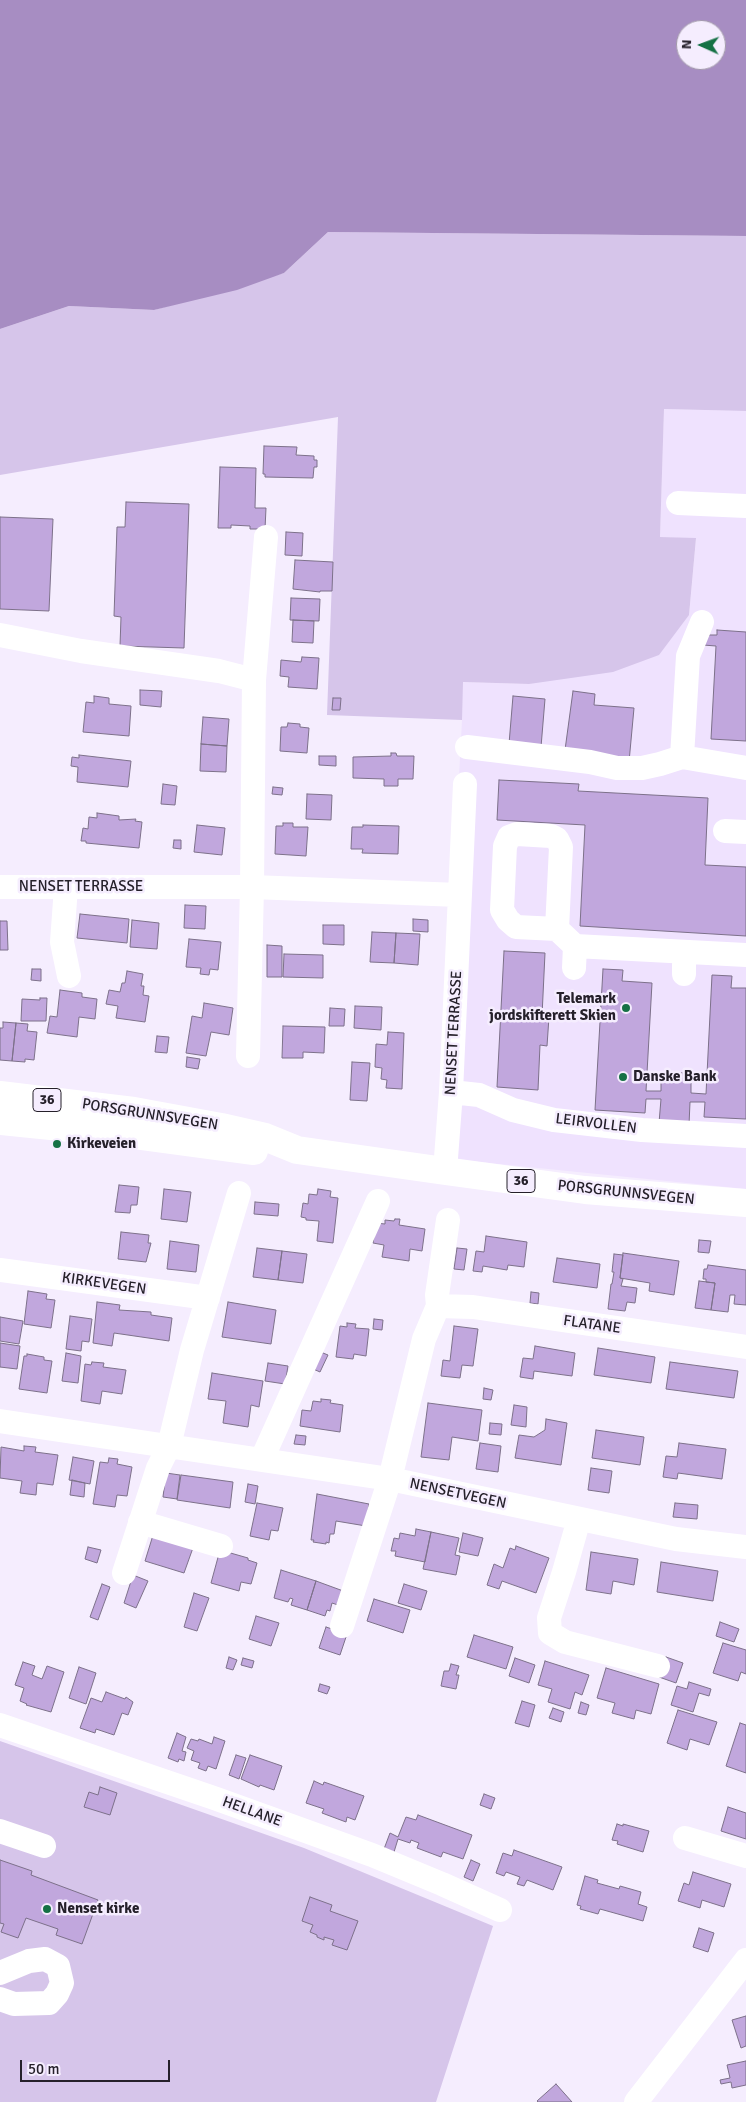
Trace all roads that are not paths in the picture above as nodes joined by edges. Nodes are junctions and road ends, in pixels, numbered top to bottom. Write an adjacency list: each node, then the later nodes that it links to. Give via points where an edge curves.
1 (678, 503): 2 (street)
2 (746, 506)
3 (266, 537): 6 (street)
4 (702, 622): 8 (street, via 688,656)
5 (0, 635): 6 (street, via 81,651 219,671)
6 (254, 680): 12 (street)
7 (467, 747): 8 (street, via 632,769)
8 (682, 757): 9 (street)
9 (746, 768)
10 (465, 784): 14 (street, NENSET TERRASSE)
11 (66, 887): 12 (street, NENSET TERRASSE); 13 (street, NENSET TERRASSE); 17 (street, via 62,942)
12 (252, 887): 14 (street, NENSET TERRASSE); 18 (street)
13 (0, 888)
14 (459, 895): 19 (street, NENSET TERRASSE)
15 (556, 929): 16 (street, via 575,957 684,963)
16 (746, 955)
17 (69, 976)
18 (248, 1056)
19 (451, 1092): 22 (street, LEIRVOLLEN, via 479,1095 513,1110 554,1120 642,1130); 24 (street, NENSET TERRASSE)
20 (0, 1095): 23 (highway, PORSGRUNNSVEGEN / 36, via 144,1112 265,1137)
21 (0, 1121): 23 (highway, PORSGRUNNSVEGEN / 36, via 264,1152)
22 (746, 1136)
23 (297, 1150): 24 (highway, PORSGRUNNSVEGEN / 36)
24 (445, 1171): 27 (highway, PORSGRUNNSVEGEN / 36, via 585,1190)
25 (239, 1193): 30 (street)
26 (378, 1201): 35 (street)
27 (746, 1203)
28 (448, 1220): 31 (street)
29 (0, 1270): 30 (street, KIRKEVEGEN)
30 (208, 1298): 34 (street)
31 (438, 1306): 32 (street, FLATANE, via 473,1307); 36 (street, via 424,1339)
32 (746, 1347)
33 (0, 1421): 34 (street, NENSETVEGEN)
34 (169, 1446): 35 (street, NENSETVEGEN); 38 (street)
35 (262, 1459): 36 (street, NENSETVEGEN)
36 (390, 1479): 37 (street, NENSETVEGEN); 42 (street)
37 (579, 1519): 40 (street, NENSETVEGEN, via 676,1539); 43 (street, via 549,1618 550,1634 565,1642)
38 (140, 1522): 39 (street); 41 (street)
39 (221, 1546)
40 (746, 1547)
41 (124, 1572)
42 (342, 1626)
43 (658, 1666)
44 (0, 1725): 49 (street, HELLANE, via 372,1855)
45 (0, 1831): 47 (street)
46 (685, 1838): 48 (street)
47 (44, 1846)
48 (746, 1856)
49 (500, 1910)
50 (746, 1960): 53 (street)
51 (0, 1973): 52 (street, via 45,1959 58,1966 62,1983 49,2003 14,2004)
52 (0, 1999)
53 (636, 2102)

